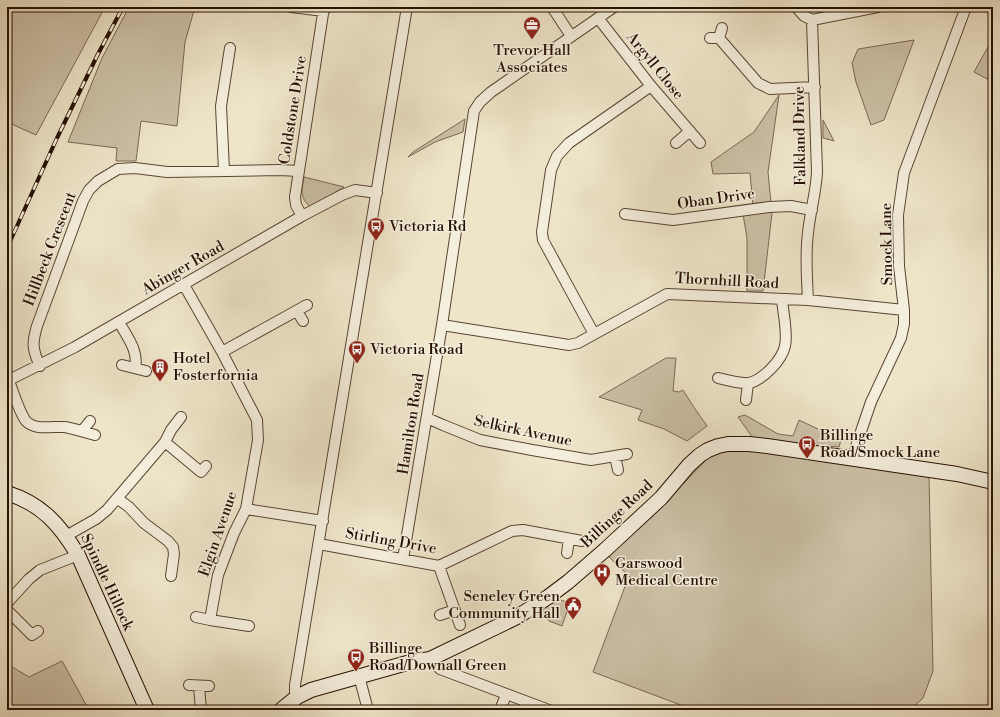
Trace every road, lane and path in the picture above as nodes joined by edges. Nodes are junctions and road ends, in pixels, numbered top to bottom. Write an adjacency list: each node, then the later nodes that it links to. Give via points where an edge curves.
1 (292, 7): 8 (street)
2 (408, 7): 21 (street)
3 (552, 7): 12 (street)
4 (614, 7): 9 (street, Hamilton Road)
5 (796, 7): 10 (street)
6 (878, 7): 10 (street)
7 (966, 7): 29 (street, Smock Lane, via 904,173 898,215)
8 (324, 9): 20 (street, Coldstone Drive)
9 (598, 18): 12 (street, Hamilton Road); 14 (street, Argyll Close)
10 (812, 20): 15 (street, Falkland Drive)
11 (717, 35): 15 (street, via 758,83 770,89)
12 (571, 36): 33 (street, Hamilton Road, via 491,92 474,111)
13 (232, 55): 19 (street, via 221,106)
14 (651, 86): 16 (street, Argyll Close); 34 (street, via 568,143 557,156 552,170 542,232 543,240)
15 (815, 87): 22 (street, Falkland Drive, via 818,172)
16 (690, 131): 17 (street); 18 (street, Argyll Close)
17 (676, 143)
18 (700, 143)
19 (224, 171): 20 (street, Hillbeck Crescent); 37 (street, Hillbeck Crescent, via 167,172 135,168 118,169 98,181 89,190 32,340 34,354)
20 (299, 172): 24 (street, Coldstone Drive, via 295,197 296,206)
21 (377, 193): 24 (street, Abinger Road, via 351,191); 59 (street)
22 (812, 210): 23 (street, Oban Drive, via 791,206 769,207 673,220); 27 (street, Falkland Drive, via 808,232)
23 (625, 214)
24 (302, 216): 25 (street, Abinger Road)
25 (184, 285): 32 (street, Abinger Road); 35 (street, Elgin Avenue)
26 (782, 299): 27 (street, Thornhill Road); 34 (street, Thornhill Road, via 666,294); 42 (street, via 785,346 770,371)
27 (808, 300): 29 (street, Thornhill Road)
28 (307, 305): 30 (street)
29 (904, 310): 52 (street, Smock Lane, via 901,338 871,402)
30 (297, 311): 31 (street); 35 (street)
31 (303, 321)
32 (119, 322): 37 (street, Abinger Road); 38 (street, via 136,354)
33 (442, 326): 34 (street, Thornhill Road, via 570,345); 45 (street, Hamilton Road)
34 (594, 334)
35 (222, 352): 58 (street, Elgin Avenue, via 256,420 258,440)
36 (122, 365): 38 (street)
37 (40, 366): 41 (street, Abinger Road)
38 (135, 368): 39 (street)
39 (146, 371)
40 (718, 378): 42 (street)
41 (8, 381): 47 (street, via 29,424)
42 (748, 383): 43 (street)
43 (746, 400)
44 (181, 417): 49 (street)
45 (427, 418): 51 (street, Selkirk Avenue, via 480,440 592,460); 66 (street, Hamilton Road)
46 (90, 421): 47 (street)
47 (82, 431): 48 (street)
48 (95, 435)
49 (165, 442): 54 (street); 57 (street)
50 (627, 454): 51 (street, Selkirk Avenue)
51 (615, 456): 53 (street)
52 (852, 458): 55 (main road, Billinge Road); 78 (main road, Billinge Road, via 749,444 728,444 708,450 689,465 655,503 605,550 563,586 517,617)
53 (618, 470)
54 (204, 471)
55 (993, 482)
56 (7, 493): 60 (main road, Spindle Hillock, via 46,513)
57 (118, 499): 60 (street, via 96,519); 68 (street, via 173,547 174,554)
58 (246, 509): 59 (street); 74 (street, Elgin Avenue, via 218,575)
59 (322, 521): 63 (street)
60 (66, 536): 65 (main road, Spindle Hillock)
61 (569, 539): 62 (street, Stirling Drive); 64 (street); 67 (street, Stirling Drive, via 522,530 512,531)
62 (582, 541)
63 (319, 544): 66 (street, Stirling Drive); 82 (street, via 295,685)
64 (567, 553)
65 (78, 555): 69 (street, via 40,570); 83 (main road, Spindle Hillock)
66 (403, 559): 67 (street, Stirling Drive)
67 (439, 566): 71 (street)
68 (168, 571)
69 (7, 604)
70 (7, 610): 77 (street, via 32,635)
71 (455, 610): 72 (street); 75 (street)
72 (440, 615)
73 (196, 617): 74 (street)
74 (210, 620): 76 (street)
75 (460, 625)
76 (249, 626)
77 (38, 631)
78 (430, 659): 79 (main road, Billinge Road); 81 (street, via 440,669)
79 (359, 676): 82 (main road, Billinge Road, via 311,690); 86 (street)
80 (199, 686): 84 (street)
81 (506, 695): 87 (street); 88 (street)
82 (297, 697): 85 (main road, Billinge Road)
83 (147, 710)
84 (201, 710)
85 (281, 710)
86 (368, 710)
87 (500, 710)
88 (548, 710)

